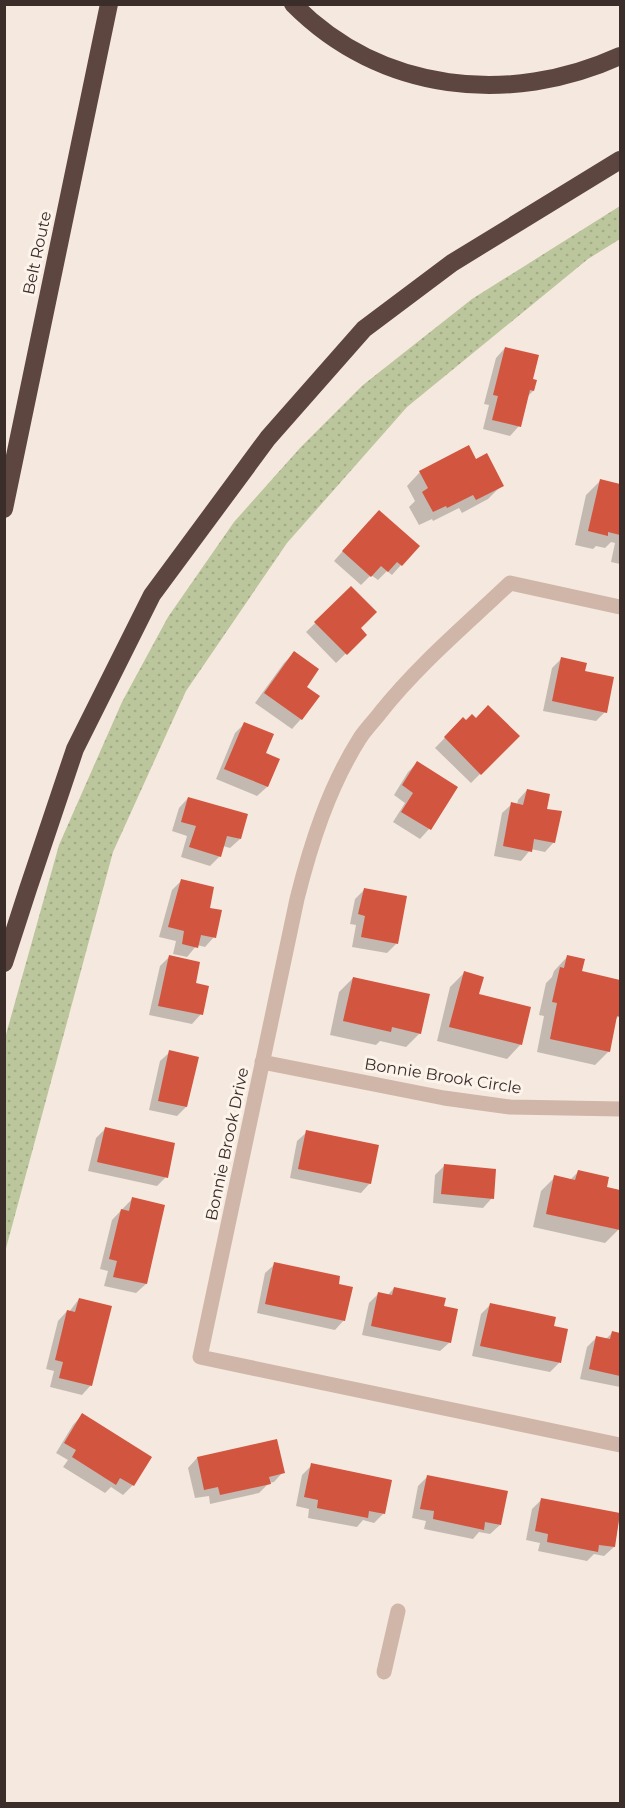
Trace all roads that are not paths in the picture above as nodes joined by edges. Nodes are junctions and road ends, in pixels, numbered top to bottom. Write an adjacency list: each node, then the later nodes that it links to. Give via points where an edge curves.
1 (109, 4): 5 (highway, Belt Route)
2 (293, 4): 3 (highway, via 353,50 396,69 447,82 488,86 532,83 578,73)
3 (621, 56)
4 (621, 160): 7 (highway, via 452,263 364,329 268,438 152,595 75,749)
5 (4, 509)
6 (621, 607): 8 (street, Bonnie Brook Drive, via 510,583 394,695 361,737 331,792 309,851)
7 (4, 963)
8 (262, 1062): 9 (street, Bonnie Brook Circle, via 510,1107); 10 (street, Bonnie Brook Drive, via 200,1358)
9 (621, 1109)
10 (621, 1445)
11 (398, 1611): 12 (street)
12 (384, 1672)

